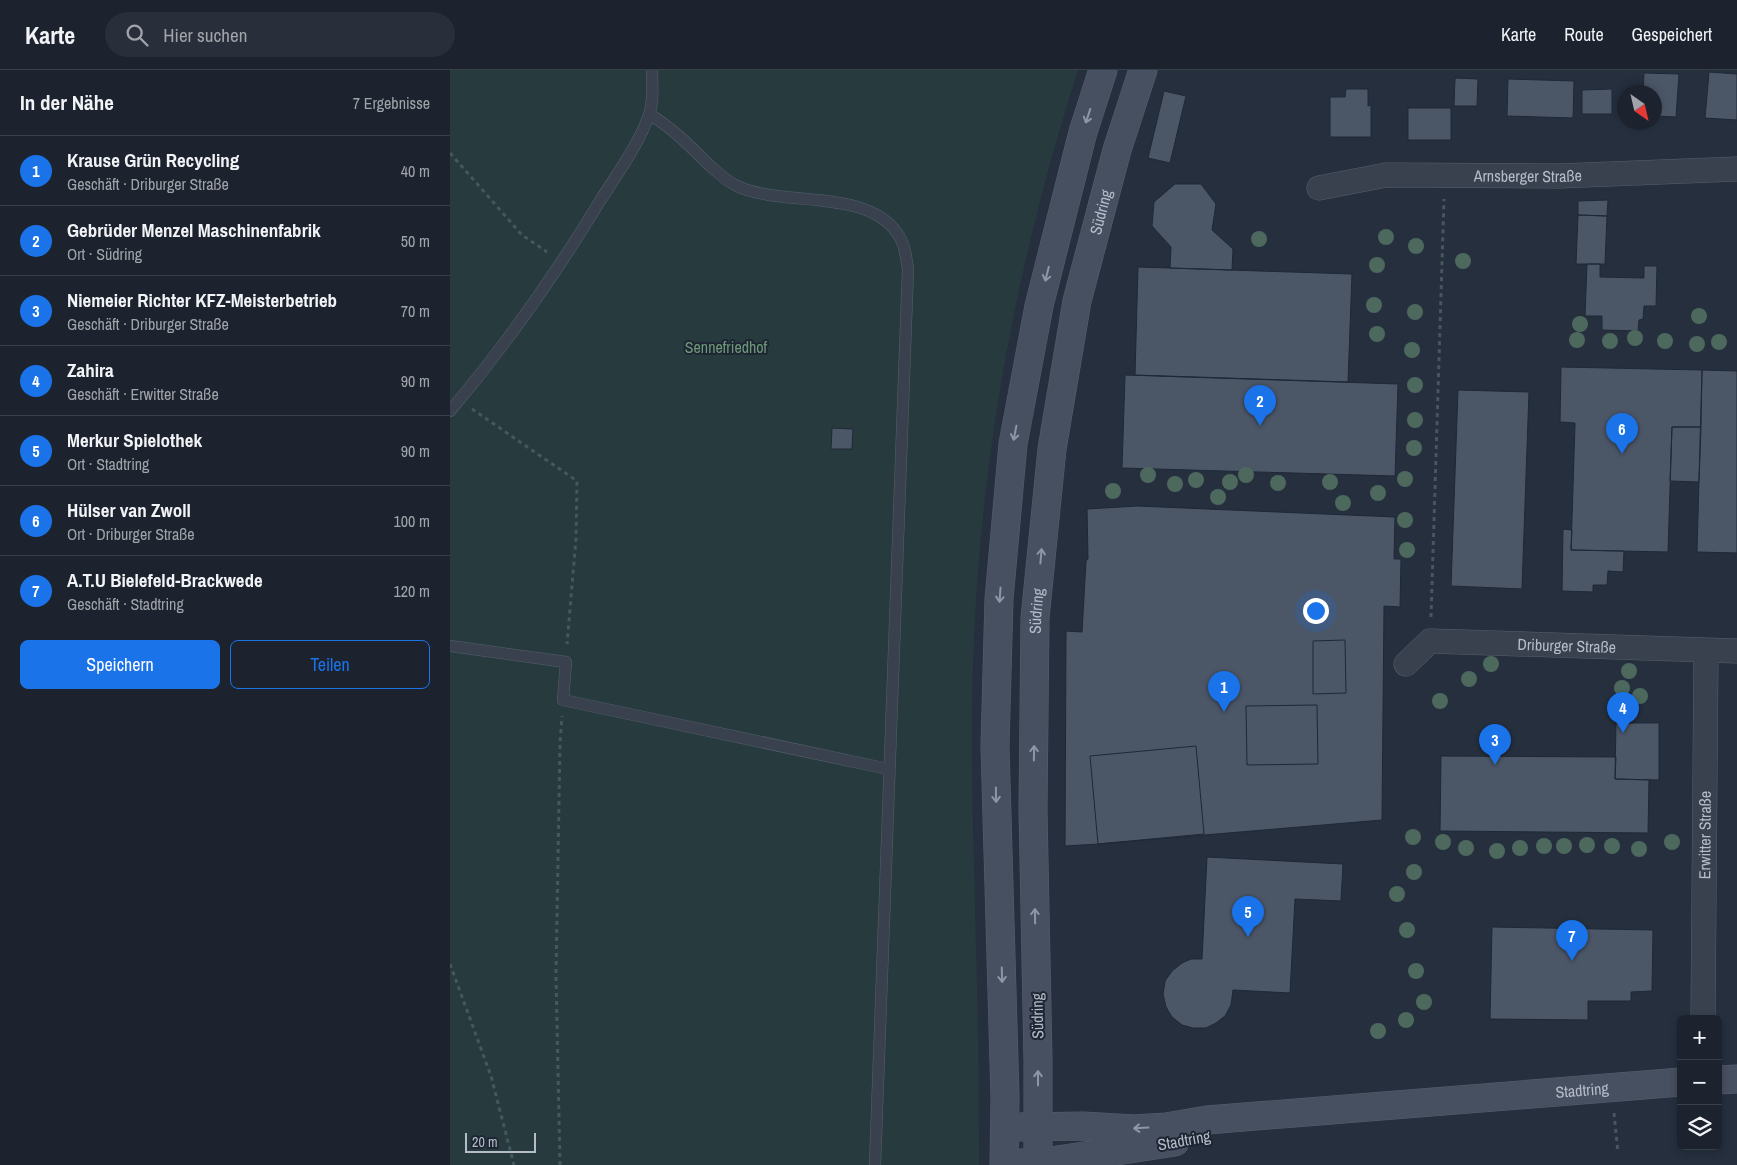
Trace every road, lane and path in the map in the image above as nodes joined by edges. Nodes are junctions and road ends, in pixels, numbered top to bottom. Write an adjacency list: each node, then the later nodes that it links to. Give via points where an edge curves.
1 (652, 70): 4 (lane)
2 (1103, 70): 28 (main road, Südring, one-way to 28, via 1083,132 1039,306 1013,444 999,599 995,746)
3 (1143, 70): 27 (main road, Südring, one-way to 3, via 1033,810 1035,618 1051,459 1077,301 1117,150)
4 (649, 114): 9 (lane, via 631,151); 19 (lane, via 736,186 758,194 834,202 877,214 898,233 904,249 908,269)
5 (450, 153): 9 (path, via 522,235)
6 (1737, 170): 7 (street, Arnsberger Straße)
7 (1445, 176): 8 (street, Arnsberger Straße, via 1386,175); 12 (path)
8 (1319, 188)
9 (562, 263): 10 (lane, via 512,334)
10 (459, 400): 11 (lane); 16 (path, via 577,482)
11 (450, 411)
12 (1430, 641): 14 (street, Driburger Straße); 17 (street)
13 (450, 646): 16 (lane)
14 (1706, 651): 15 (street, Driburger Straße); 21 (street, Erwitter Straße)
15 (1737, 652)
16 (566, 662): 18 (lane)
17 (1406, 664)
18 (563, 700): 19 (lane); 34 (path, via 556,975)
19 (888, 769): 35 (lane)
20 (450, 964): 33 (path, via 491,1076)
21 (1702, 1015)
22 (1737, 1079): 23 (main road)
23 (1722, 1080)
24 (1677, 1082): 25 (main road, Stadtring)
25 (1611, 1087): 26 (main road, Stadtring); 30 (path)
26 (1364, 1107): 27 (main road, Stadtring, one-way to 27, via 1134,1129); 29 (main road, Stadtring)
27 (1038, 1127): 28 (main road, Stadtring); 32 (main road, Südring)
28 (1005, 1128): 31 (main road, Südring)
29 (1172, 1143): 32 (main road, Stadtring); 36 (main road)
30 (1618, 1153)
31 (1004, 1164): 32 (main road, Stadtring)
32 (1038, 1164)
33 (514, 1165)
34 (560, 1165)
35 (875, 1165)
36 (1123, 1165)

